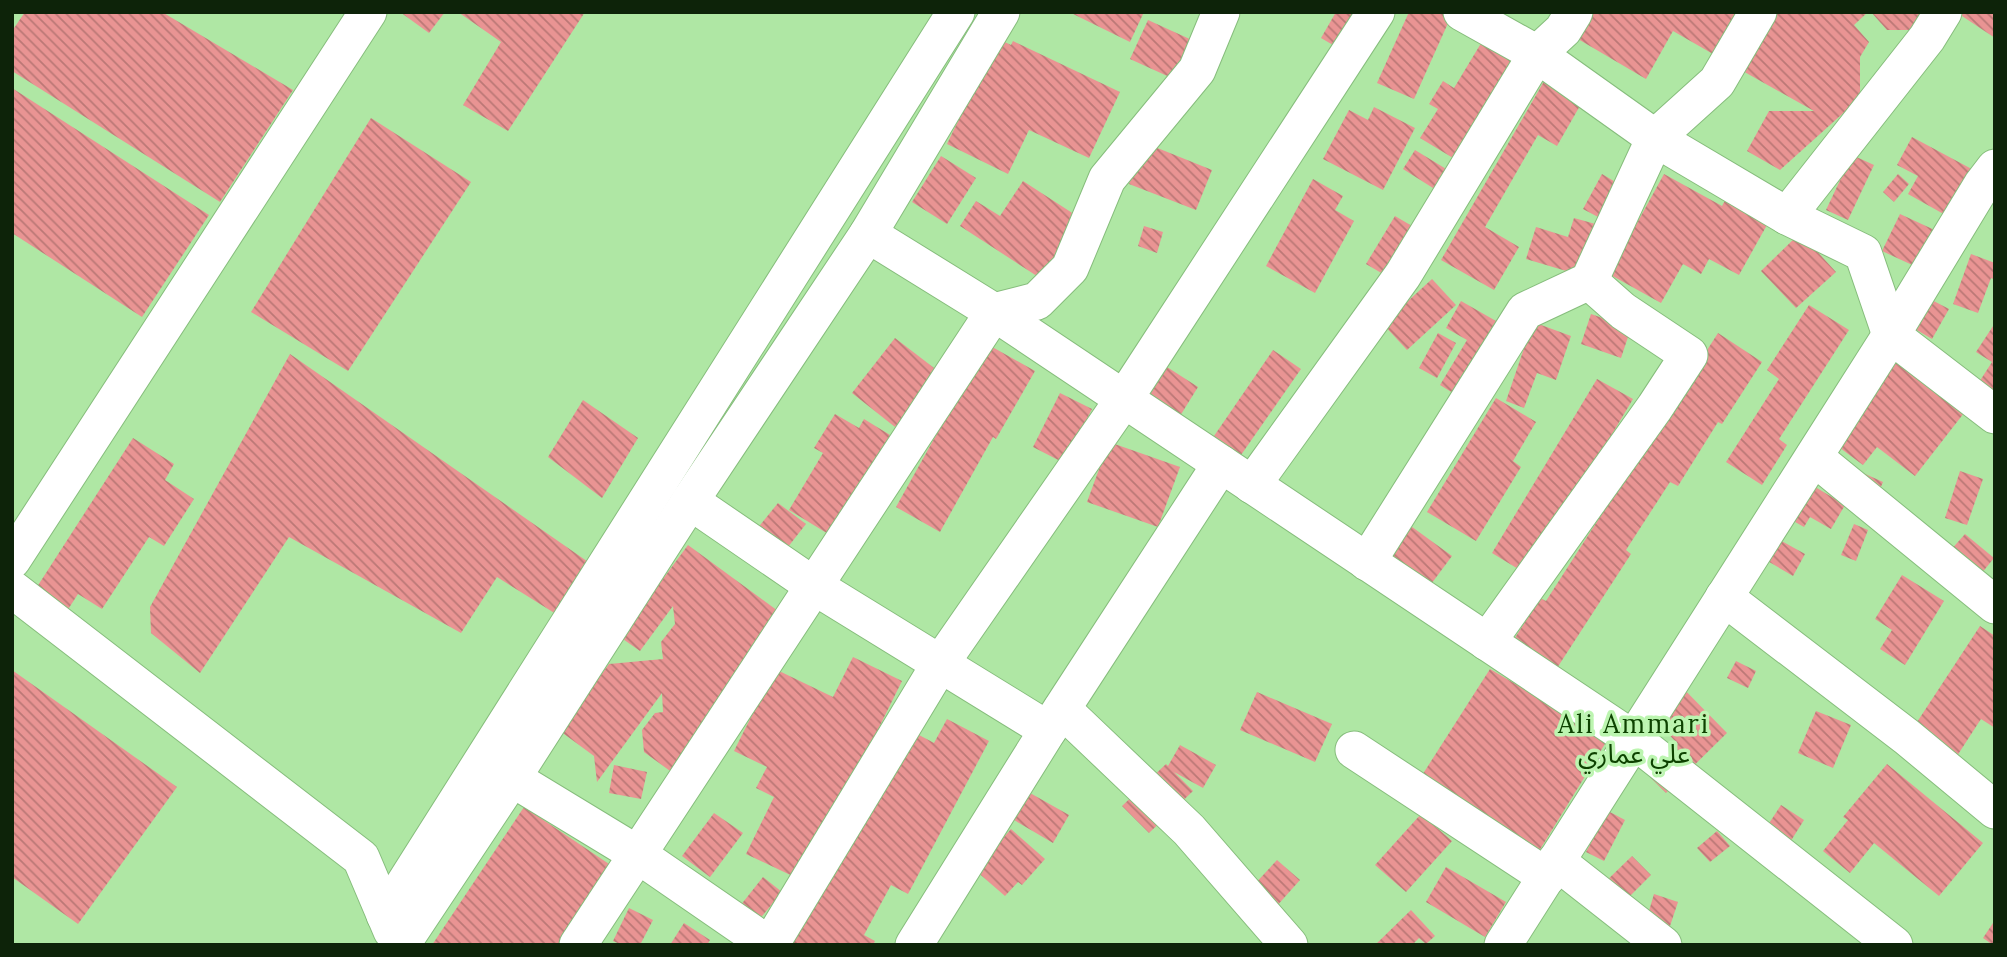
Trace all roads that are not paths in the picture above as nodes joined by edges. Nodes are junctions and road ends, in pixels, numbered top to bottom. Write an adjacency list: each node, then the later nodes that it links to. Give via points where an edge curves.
1 (368, 12): 24 (street)
2 (956, 12): 39 (street)
3 (1001, 12): 14 (street)
4 (1221, 12): 16 (street, via 1198,69 1107,179 1070,268 1037,301)
5 (1376, 12): 18 (street)
6 (1462, 12): 10 (street)
7 (1574, 12): 10 (street, via 1563,30)
8 (1758, 12): 11 (street, via 1717,82)
9 (1943, 12): 13 (street)
10 (1537, 54): 11 (street); 22 (street, via 1403,275)
11 (1655, 138): 13 (street); 15 (street)
12 (1991, 183): 17 (street)
13 (1787, 216): 17 (street, via 1863,253)
14 (868, 234): 16 (street); 23 (street)
15 (1589, 281): 25 (street, via 1525,310); 30 (street, via 1623,312 1689,355)
16 (994, 312): 18 (street); 26 (street)
17 (1891, 335): 19 (street); 20 (street)
18 (1124, 399): 21 (street); 31 (street)
19 (1995, 415)
20 (1814, 457): 28 (street); 29 (street)
21 (1221, 464): 22 (street); 32 (street)
22 (1252, 485): 25 (street)
23 (690, 501): 26 (street); 35 (street)
24 (12, 560)
25 (1367, 562): 30 (street)
26 (814, 586): 31 (street); 37 (street)
27 (12, 589): 39 (street, via 361,858)
28 (1724, 597): 33 (street); 36 (street)
29 (1995, 605)
30 (1487, 642): 33 (street)
31 (940, 664): 32 (street); 42 (street)
32 (1055, 720): 40 (street); 43 (street, via 1189,830)
33 (1634, 740): 38 (street); 46 (street)
34 (1354, 750): 38 (street)
35 (512, 778): 37 (street); 39 (street)
36 (1995, 810)
37 (637, 853): 41 (street); 42 (street)
38 (1551, 869): 44 (street); 45 (street)
39 (394, 935)
40 (915, 944)
41 (578, 945)
42 (769, 945)
43 (1289, 945)
44 (1503, 945)
45 (1662, 945)
46 (1894, 945)

